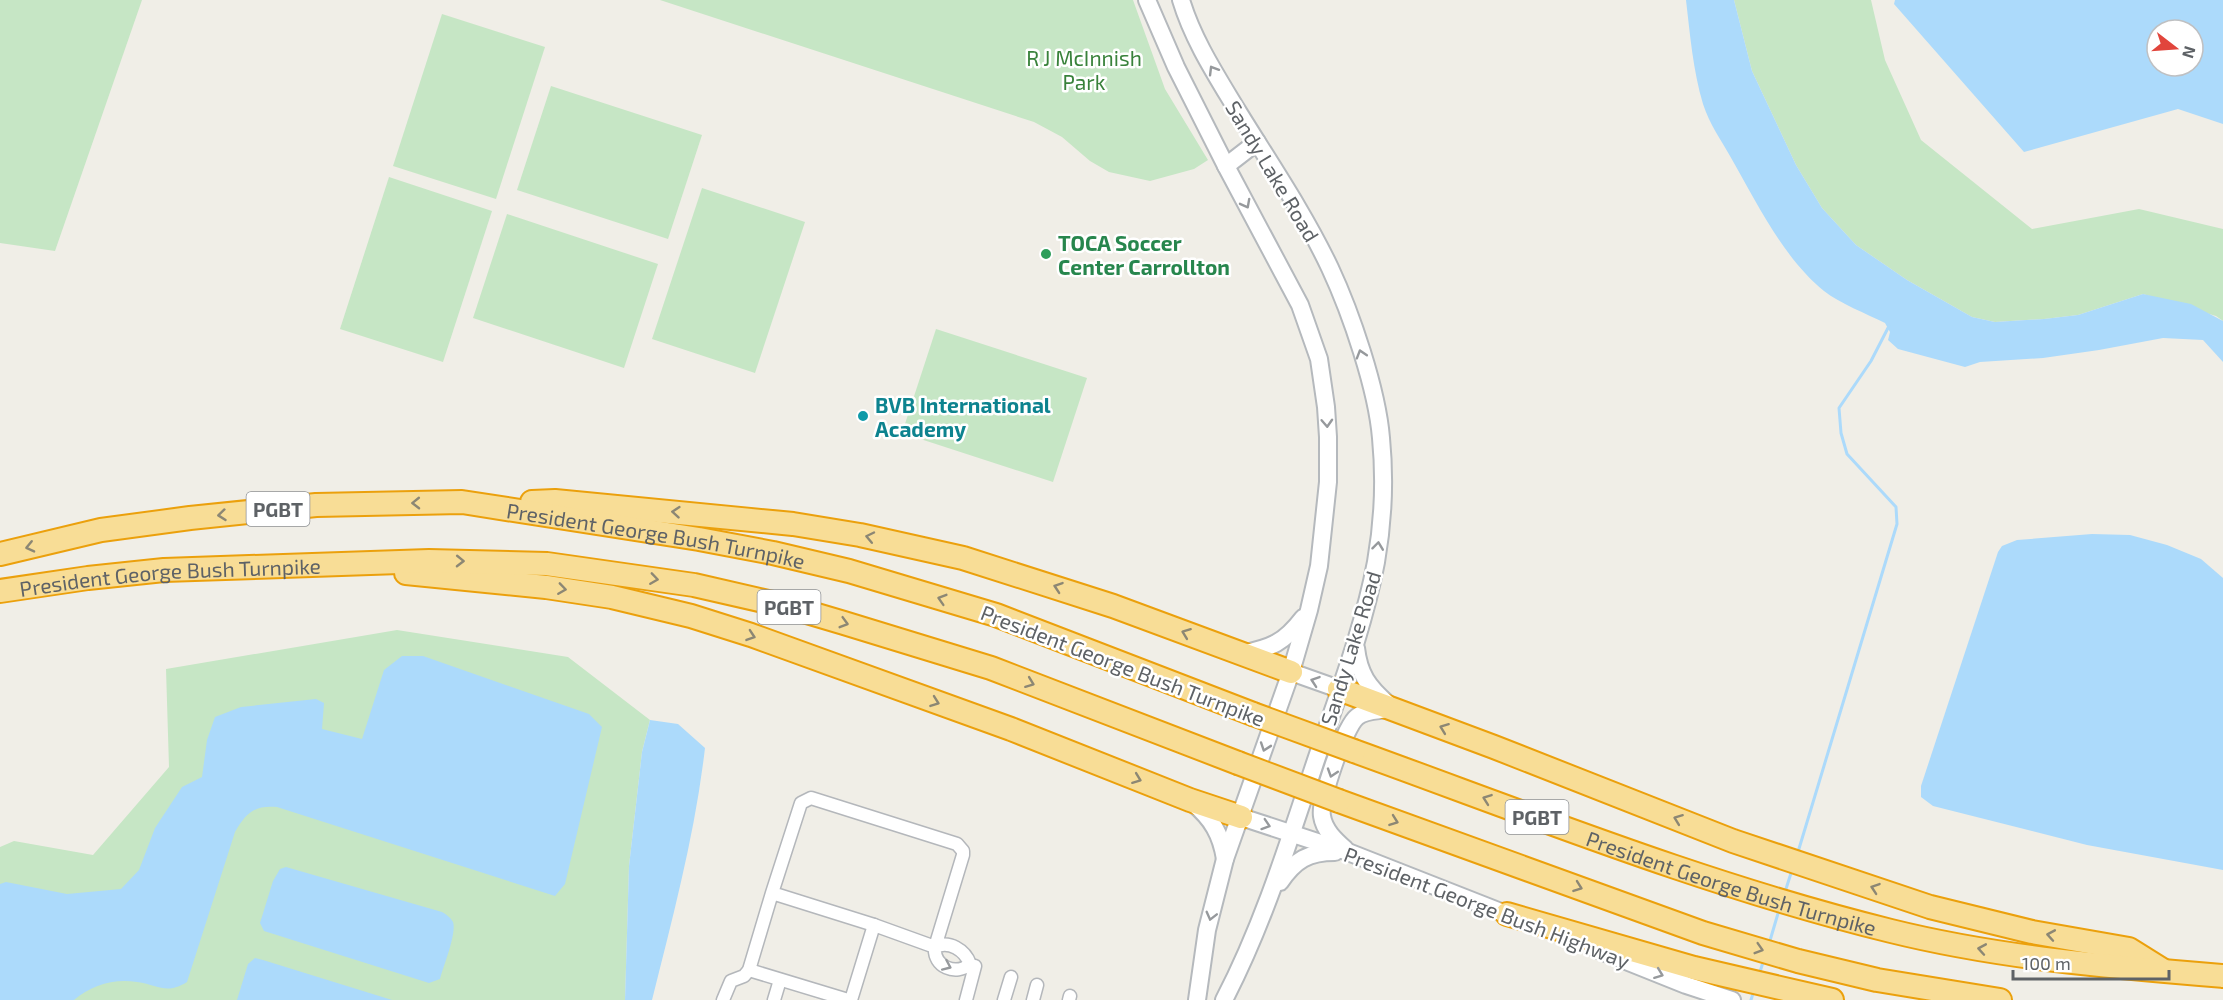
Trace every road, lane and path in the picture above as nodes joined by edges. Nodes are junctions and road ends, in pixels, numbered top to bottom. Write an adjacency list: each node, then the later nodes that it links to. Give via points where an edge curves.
1 (1147, 0): 4 (main road, Sandy Lake Road)
2 (1181, 0): 3 (main road, Sandy Lake Road, one-way to 2, via 1208,62)
3 (1257, 142): 4 (main road); 10 (main road, Sandy Lake Road, one-way to 3, via 1376,562 1382,507 1381,437 1370,381 1330,269)
4 (1226, 166): 9 (main road, Sandy Lake Road, one-way to 9, via 1300,305 1319,359 1326,407 1328,482 1319,566)
5 (462, 502): 6 (highway, President George Bush Turnpike / PGBT, one-way to 6, via 316,506 190,518 101,530); 11 (highway, one-way to 5, via 1041,581 963,558 860,535 794,524 555,501); 26 (highway, President George Bush Turnpike / PGBT, one-way to 5, bridge, via 2009,954 1893,932 1719,883 1253,714 996,615 849,571 773,552)
6 (0, 554)
7 (318, 564): 8 (highway, President George Bush Turnpike / PGBT, via 164,570); 15 (highway, one-way to 15, via 546,587 662,608 751,635 1011,729); 43 (highway, President George Bush Turnpike / PGBT, one-way to 43, bridge, via 547,564 694,585 790,607 991,668 1703,933 1877,980)
8 (0, 591)
9 (1309, 610): 11 (main road, via 1278,644); 12 (main road, Sandy Lake Road)
10 (1356, 644): 13 (main road, Sandy Lake Road); 14 (main road, via 1363,677)
11 (1241, 654): 12 (highway)
12 (1291, 672): 13 (main road, one-way to 12); 16 (main road, Sandy Lake Road, one-way to 16)
13 (1339, 689): 14 (highway); 17 (main road, Sandy Lake Road)
14 (1393, 709): 18 (main road, one-way to 18, via 1365,712 1353,720 1345,731 1322,804 1323,823); 26 (highway, one-way to 14, via 2129,949 2032,932 1930,907 1733,841)
15 (1190, 800): 16 (highway); 19 (main road, via 1217,828)
16 (1241, 817): 17 (main road, President George Bush Highway, one-way to 17); 19 (main road, Sandy Lake Road)
17 (1292, 834): 18 (main road, President George Bush Highway); 21 (main road, Sandy Lake Road)
18 (1348, 852): 21 (main road, via 1320,852 1303,858 1289,868); 22 (main road, President George Bush Highway)
19 (1225, 859): 39 (main road, Sandy Lake Road, one-way to 39, via 1207,930)
20 (772, 893): 23 (street); 23 (street, via 801,803 811,798 957,844 963,855 934,947); 25 (street)
21 (1271, 895): 40 (main road, Sandy Lake Road)
22 (1507, 914): 27 (highway, one-way to 27)
23 (874, 925): 35 (street)
24 (975, 966): 36 (street)
25 (749, 970): 30 (street); 33 (street, via 731,981)
26 (2165, 971): 28 (highway, President George Bush Turnpike / PGBT)
27 (1690, 976): 41 (main road); 42 (highway)
28 (2223, 976)
29 (1011, 977): 37 (street)
30 (780, 980): 32 (street); 34 (street)
31 (1037, 985): 38 (street)
32 (815, 995): 35 (street)
33 (723, 1000)
34 (774, 1000)
35 (850, 1000)
36 (966, 1000)
37 (1004, 1000)
38 (1034, 1000)
39 (1197, 1000)
40 (1224, 1000)
41 (1732, 1000)
42 (1832, 1000)
43 (2000, 1000)

